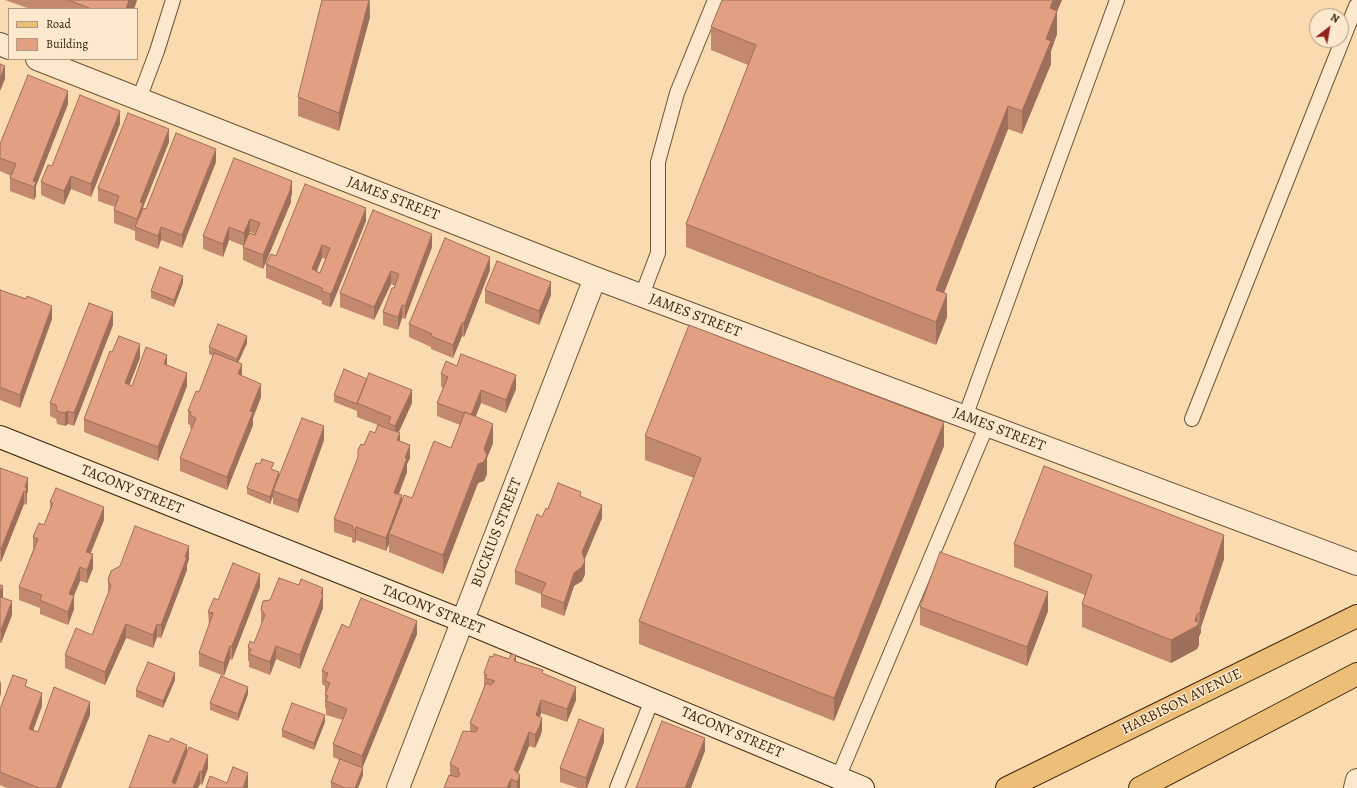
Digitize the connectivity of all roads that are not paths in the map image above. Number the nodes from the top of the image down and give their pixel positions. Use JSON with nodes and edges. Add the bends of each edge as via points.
{"nodes":[{"id":1,"x":173,"y":0,"type":"edge"},
{"id":2,"x":715,"y":0,"type":"edge"},
{"id":3,"x":1117,"y":0,"type":"edge"},
{"id":4,"x":1356,"y":6,"type":"dead end"},
{"id":5,"x":40,"y":60,"type":"edge"},
{"id":6,"x":139,"y":99,"type":"junction"},
{"id":7,"x":595,"y":278,"type":"junction"},
{"id":8,"x":642,"y":295,"type":"junction"},
{"id":9,"x":965,"y":417,"type":"junction"},
{"id":10,"x":1192,"y":419,"type":"dead end"},
{"id":11,"x":987,"y":425,"type":"junction"},
{"id":12,"x":0,"y":437,"type":"edge"},
{"id":13,"x":1357,"y":564,"type":"edge"},
{"id":14,"x":1357,"y":616,"type":"edge"},
{"id":15,"x":463,"y":621,"type":"junction"},
{"id":16,"x":1357,"y":674,"type":"edge"},
{"id":17,"x":652,"y":700,"type":"junction"},
{"id":18,"x":838,"y":778,"type":"junction"},
{"id":19,"x":1357,"y":780,"type":"edge"},
{"id":20,"x":398,"y":788,"type":"edge"},
{"id":21,"x":617,"y":788,"type":"edge"},
{"id":22,"x":863,"y":788,"type":"edge"},
{"id":23,"x":1007,"y":788,"type":"edge"},
{"id":24,"x":1140,"y":788,"type":"edge"},
{"id":25,"x":1355,"y":788,"type":"edge"}],
"edges":[{"from":1,"to":6,"type":"lane"},
{"from":2,"to":8,"type":"lane","via":[[677,94],[658,162],[658,253]]},
{"from":3,"to":9,"type":"lane"},
{"from":4,"to":10,"type":"lane"},
{"from":5,"to":6,"type":"street","name":"JAMES STREET"},
{"from":6,"to":7,"type":"street","name":"JAMES STREET"},
{"from":7,"to":8,"type":"street","name":"JAMES STREET"},
{"from":7,"to":15,"type":"street","name":"BUCKIUS STREET"},
{"from":8,"to":9,"type":"street","name":"JAMES STREET"},
{"from":9,"to":11,"type":"street","name":"JAMES STREET"},
{"from":11,"to":13,"type":"street","name":"JAMES STREET"},
{"from":11,"to":18,"type":"lane"},
{"from":12,"to":15,"type":"street","name":"TACONY STREET"},
{"from":14,"to":23,"type":"main road","name":"HARBISON AVENUE"},
{"from":15,"to":17,"type":"street","name":"TACONY STREET"},
{"from":15,"to":20,"type":"street","name":"BUCKIUS STREET"},
{"from":16,"to":24,"type":"main road"},
{"from":17,"to":18,"type":"street","name":"TACONY STREET"},
{"from":17,"to":21,"type":"lane"},
{"from":18,"to":22,"type":"street","name":"TACONY STREET"},
{"from":19,"to":25,"type":"street"}]}
